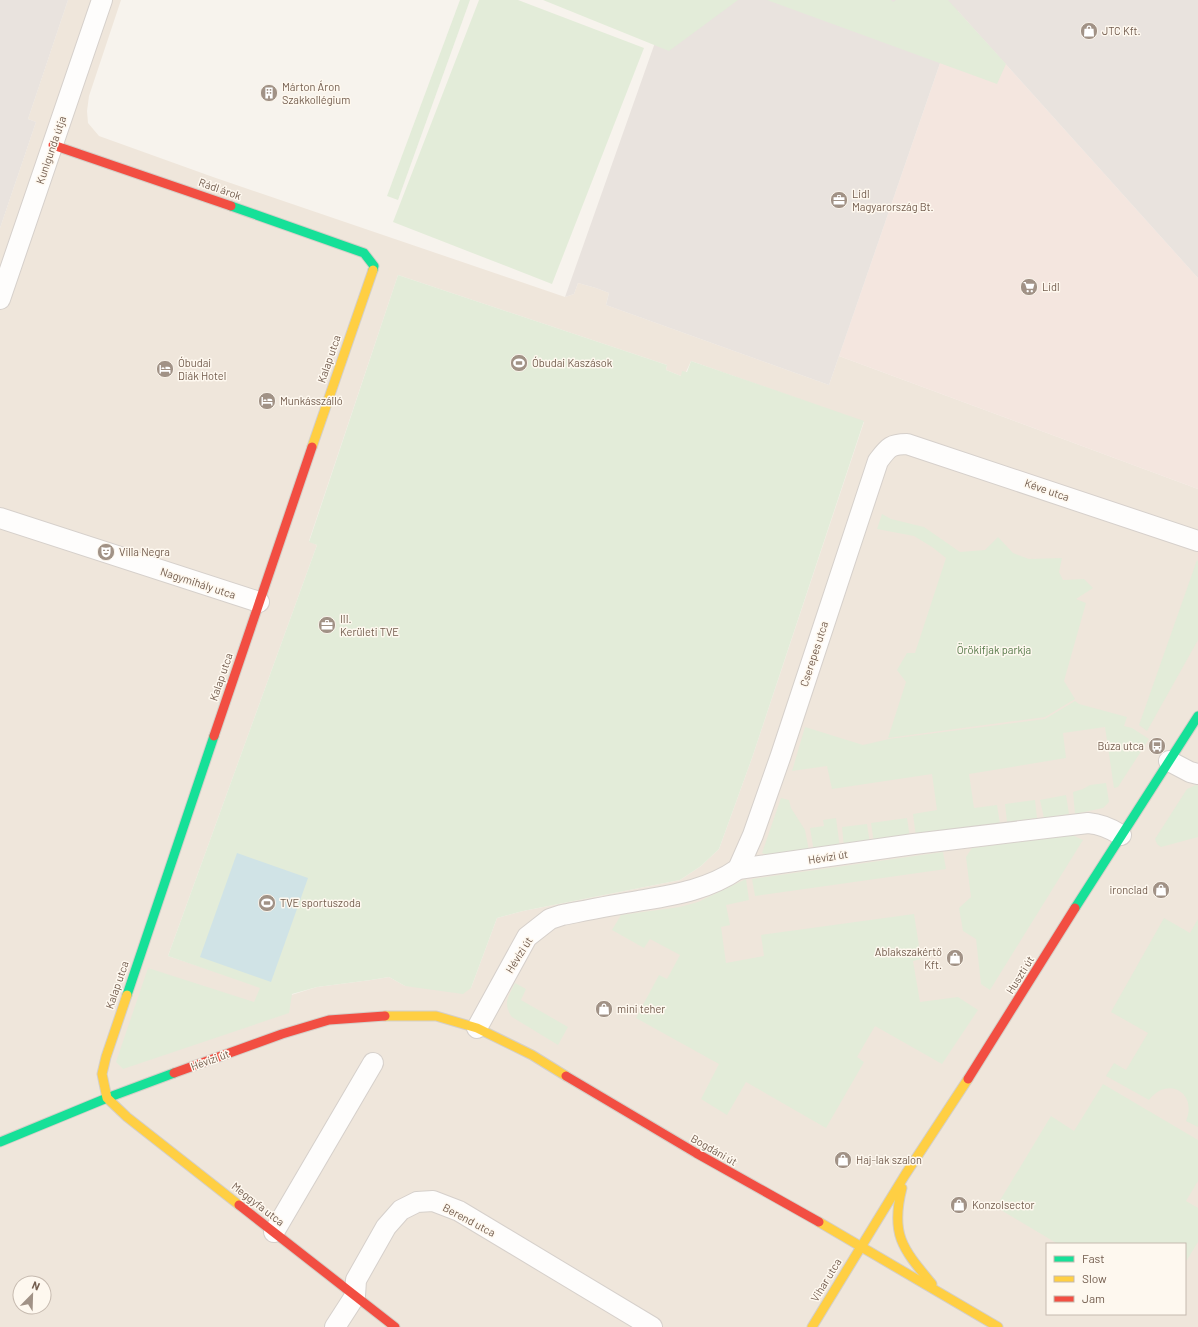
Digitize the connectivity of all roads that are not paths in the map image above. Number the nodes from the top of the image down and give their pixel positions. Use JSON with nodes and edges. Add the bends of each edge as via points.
{"nodes":[{"id":1,"x":102,"y":0,"type":"edge"},
{"id":2,"x":53,"y":145,"type":"junction"},
{"id":3,"x":374,"y":266,"type":"joint"},
{"id":4,"x":0,"y":299,"type":"edge"},
{"id":5,"x":896,"y":444,"type":"joint"},
{"id":6,"x":0,"y":518,"type":"edge"},
{"id":7,"x":1198,"y":541,"type":"edge"},
{"id":8,"x":259,"y":602,"type":"junction"},
{"id":9,"x":1198,"y":716,"type":"edge"},
{"id":10,"x":1169,"y":761,"type":"junction"},
{"id":11,"x":1198,"y":774,"type":"edge"},
{"id":12,"x":1121,"y":835,"type":"junction"},
{"id":13,"x":738,"y":869,"type":"junction"},
{"id":14,"x":477,"y":1028,"type":"junction"},
{"id":15,"x":373,"y":1063,"type":"dead end"},
{"id":16,"x":107,"y":1098,"type":"junction"},
{"id":17,"x":0,"y":1142,"type":"edge"},
{"id":18,"x":905,"y":1175,"type":"junction"},
{"id":19,"x":274,"y":1232,"type":"junction"},
{"id":20,"x":861,"y":1246,"type":"junction"},
{"id":21,"x":939,"y":1293,"type":"junction"},
{"id":22,"x":355,"y":1296,"type":"junction"},
{"id":23,"x":335,"y":1327,"type":"edge"},
{"id":24,"x":395,"y":1327,"type":"edge"},
{"id":25,"x":652,"y":1327,"type":"edge"},
{"id":26,"x":812,"y":1327,"type":"edge"},
{"id":27,"x":998,"y":1327,"type":"edge"}],
"edges":[{"from":1,"to":2,"type":"street","name":"Kunigunda útja"},
{"from":2,"to":3,"type":"street","name":"Rádl árok","via":[[350,247],[364,254]]},
{"from":2,"to":4,"type":"street","name":"Kunigunda útja"},
{"from":3,"to":8,"type":"street","name":"Kalap utca"},
{"from":5,"to":7,"type":"street","name":"Kéve utca","via":[[912,445]]},
{"from":5,"to":13,"type":"street","name":"Cserepes utca","via":[[888,448],[878,462],[781,755],[753,835]]},
{"from":6,"to":8,"type":"street","name":"Nagymihály utca"},
{"from":8,"to":16,"type":"street","name":"Kalap utca","via":[[106,1057],[102,1074]]},
{"from":9,"to":10,"type":"street","name":"Huszti út"},
{"from":10,"to":11,"type":"street"},
{"from":10,"to":12,"type":"street","name":"Huszti út"},
{"from":12,"to":13,"type":"street","name":"Hévízi út","via":[[1110,828],[1088,823]]},
{"from":12,"to":18,"type":"street","name":"Huszti út","via":[[1006,1020]]},
{"from":13,"to":14,"type":"street","name":"Hévízi út","via":[[721,880],[684,894],[550,919],[527,937]]},
{"from":14,"to":16,"type":"street","name":"Hévízi út","via":[[436,1016],[396,1015],[329,1020],[282,1034]]},
{"from":14,"to":20,"type":"street","name":"Bogdáni út","via":[[532,1056]]},
{"from":15,"to":19,"type":"street"},
{"from":16,"to":17,"type":"street","name":"Hévízi út"},
{"from":16,"to":19,"type":"street","name":"Meggyfa utca","via":[[127,1117]]},
{"from":18,"to":20,"type":"street","name":"Huszti út"},
{"from":18,"to":21,"type":"street","name":"Bogdáni út","via":[[897,1213],[898,1234]]},
{"from":19,"to":22,"type":"street","name":"Meggyfa utca"},
{"from":20,"to":21,"type":"street","name":"Bogdáni út"},
{"from":20,"to":26,"type":"street","name":"Vihar utca"},
{"from":21,"to":27,"type":"street","name":"Bogdáni út"},
{"from":22,"to":23,"type":"street","name":"Berend utca"},
{"from":22,"to":24,"type":"street","name":"Meggyfa utca"},
{"from":22,"to":25,"type":"street","name":"Berend utca","via":[[356,1280],[386,1227],[401,1210],[417,1202],[434,1201],[459,1211]]}]}
